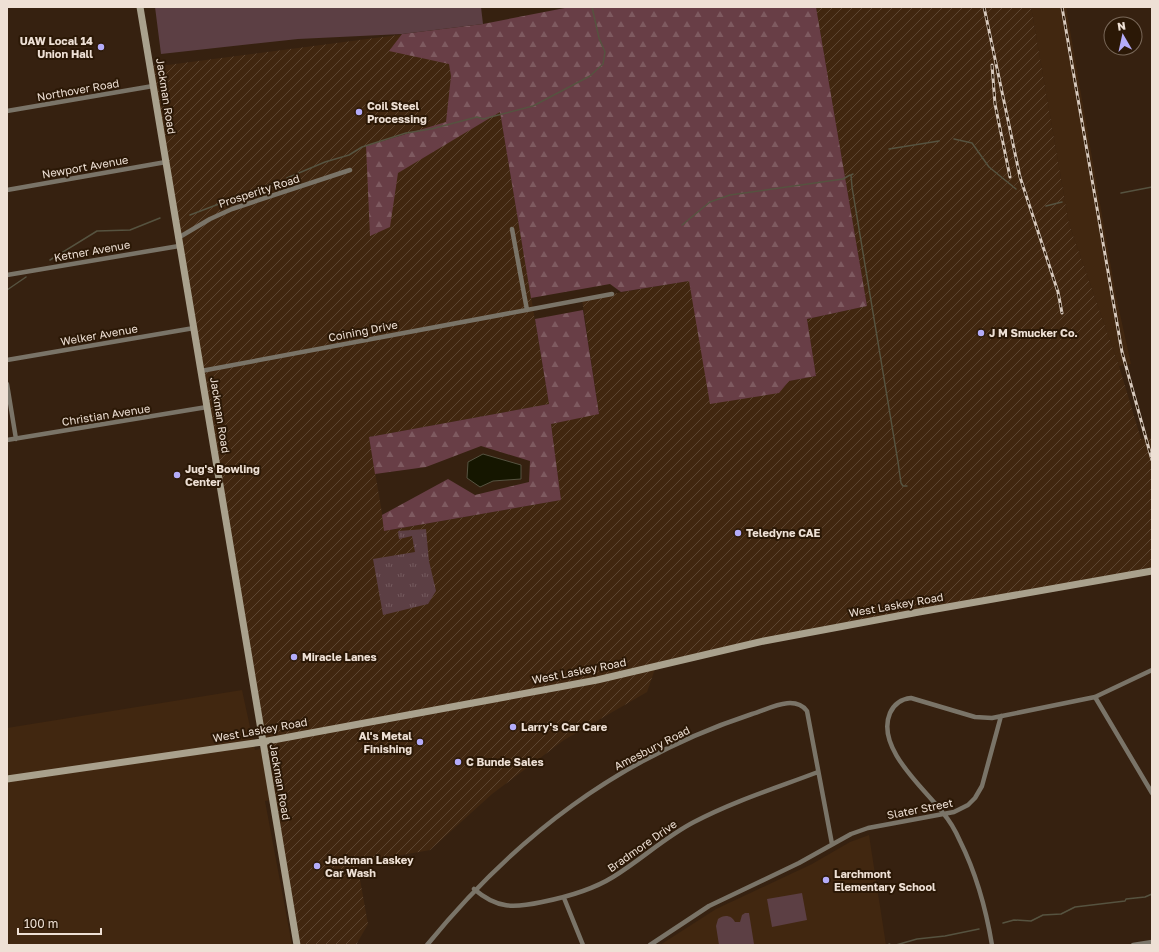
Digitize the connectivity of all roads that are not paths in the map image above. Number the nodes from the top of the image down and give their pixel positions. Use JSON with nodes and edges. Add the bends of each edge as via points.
{"nodes":[{"id":1,"x":140,"y":7,"type":"edge"},
{"id":2,"x":153,"y":86,"type":"junction"},
{"id":3,"x":7,"y":111,"type":"edge"},
{"id":4,"x":166,"y":162,"type":"junction"},
{"id":5,"x":350,"y":170,"type":"dead end"},
{"id":6,"x":7,"y":190,"type":"edge"},
{"id":7,"x":512,"y":229,"type":"dead end"},
{"id":8,"x":179,"y":242,"type":"junction"},
{"id":9,"x":7,"y":276,"type":"edge"},
{"id":10,"x":612,"y":294,"type":"dead end"},
{"id":11,"x":527,"y":310,"type":"junction"},
{"id":12,"x":194,"y":328,"type":"junction"},
{"id":13,"x":7,"y":360,"type":"edge"},
{"id":14,"x":201,"y":371,"type":"junction"},
{"id":15,"x":7,"y":384,"type":"edge"},
{"id":16,"x":207,"y":407,"type":"junction"},
{"id":17,"x":16,"y":438,"type":"junction"},
{"id":18,"x":7,"y":440,"type":"edge"},
{"id":19,"x":1152,"y":571,"type":"edge"},
{"id":20,"x":1152,"y":670,"type":"edge"},
{"id":21,"x":1095,"y":697,"type":"junction"},
{"id":22,"x":1001,"y":716,"type":"junction"},
{"id":23,"x":262,"y":742,"type":"junction"},
{"id":24,"x":818,"y":772,"type":"junction"},
{"id":25,"x":7,"y":779,"type":"edge"},
{"id":26,"x":1146,"y":783,"type":"junction"},
{"id":27,"x":1152,"y":783,"type":"edge"},
{"id":28,"x":1152,"y":793,"type":"edge"},
{"id":29,"x":944,"y":814,"type":"junction"},
{"id":30,"x":832,"y":844,"type":"junction"},
{"id":31,"x":474,"y":889,"type":"junction"},
{"id":32,"x":564,"y":898,"type":"junction"},
{"id":33,"x":1152,"y":942,"type":"edge"},
{"id":34,"x":297,"y":945,"type":"edge"},
{"id":35,"x":427,"y":945,"type":"edge"},
{"id":36,"x":583,"y":945,"type":"edge"},
{"id":37,"x":650,"y":945,"type":"edge"},
{"id":38,"x":992,"y":945,"type":"edge"},
{"id":39,"x":1134,"y":945,"type":"edge"}],
"edges":[{"from":1,"to":2,"type":"main road","name":"Jackman Road"},
{"from":2,"to":3,"type":"street","name":"Northover Road"},
{"from":2,"to":4,"type":"main road","name":"Jackman Road"},
{"from":4,"to":6,"type":"street","name":"Newport Avenue"},
{"from":4,"to":8,"type":"main road","name":"Jackman Road"},
{"from":5,"to":8,"type":"street","name":"Prosperity Road","via":[[232,209],[210,219]]},
{"from":7,"to":11,"type":"street"},
{"from":8,"to":9,"type":"street","name":"Ketner Avenue"},
{"from":8,"to":12,"type":"main road","name":"Jackman Road"},
{"from":10,"to":11,"type":"street","name":"Coining Drive"},
{"from":11,"to":14,"type":"street","name":"Coining Drive"},
{"from":12,"to":13,"type":"street","name":"Welker Avenue"},
{"from":12,"to":14,"type":"main road","name":"Jackman Road"},
{"from":14,"to":16,"type":"main road","name":"Jackman Road"},
{"from":15,"to":17,"type":"street"},
{"from":16,"to":17,"type":"street","name":"Christian Avenue"},
{"from":16,"to":23,"type":"main road","name":"Jackman Road"},
{"from":17,"to":18,"type":"street","name":"Christian Avenue"},
{"from":19,"to":23,"type":"main road","name":"West Laskey Road","via":[[780,638],[601,679]]},
{"from":20,"to":21,"type":"street"},
{"from":21,"to":22,"type":"street"},
{"from":21,"to":26,"type":"street"},
{"from":22,"to":29,"type":"street","name":"Slater Street","via":[[978,794],[968,805]]},
{"from":22,"to":29,"type":"street","via":[[975,717],[911,698],[902,700],[892,709],[888,728],[892,748],[898,759]]},
{"from":23,"to":25,"type":"main road","name":"West Laskey Road"},
{"from":23,"to":34,"type":"main road","name":"Jackman Road"},
{"from":24,"to":30,"type":"street","name":"Amesbury Road"},
{"from":24,"to":31,"type":"street","name":"Amesbury Road","via":[[807,712],[803,706],[792,702],[732,721],[669,747],[602,784],[537,831]]},
{"from":24,"to":32,"type":"street","name":"Bradmore Drive","via":[[728,805],[666,839],[613,877]]},
{"from":26,"to":27,"type":"street"},
{"from":26,"to":28,"type":"street"},
{"from":29,"to":30,"type":"street","name":"Slater Street","via":[[868,828]]},
{"from":29,"to":38,"type":"street","via":[[960,840],[978,880]]},
{"from":30,"to":37,"type":"street","name":"Slater Street","via":[[799,863],[709,906]]},
{"from":31,"to":32,"type":"street","name":"Bradmore Drive","via":[[486,899],[512,907]]},
{"from":31,"to":35,"type":"street","name":"Amesbury Road"},
{"from":32,"to":36,"type":"street"},
{"from":33,"to":39,"type":"street"}]}
